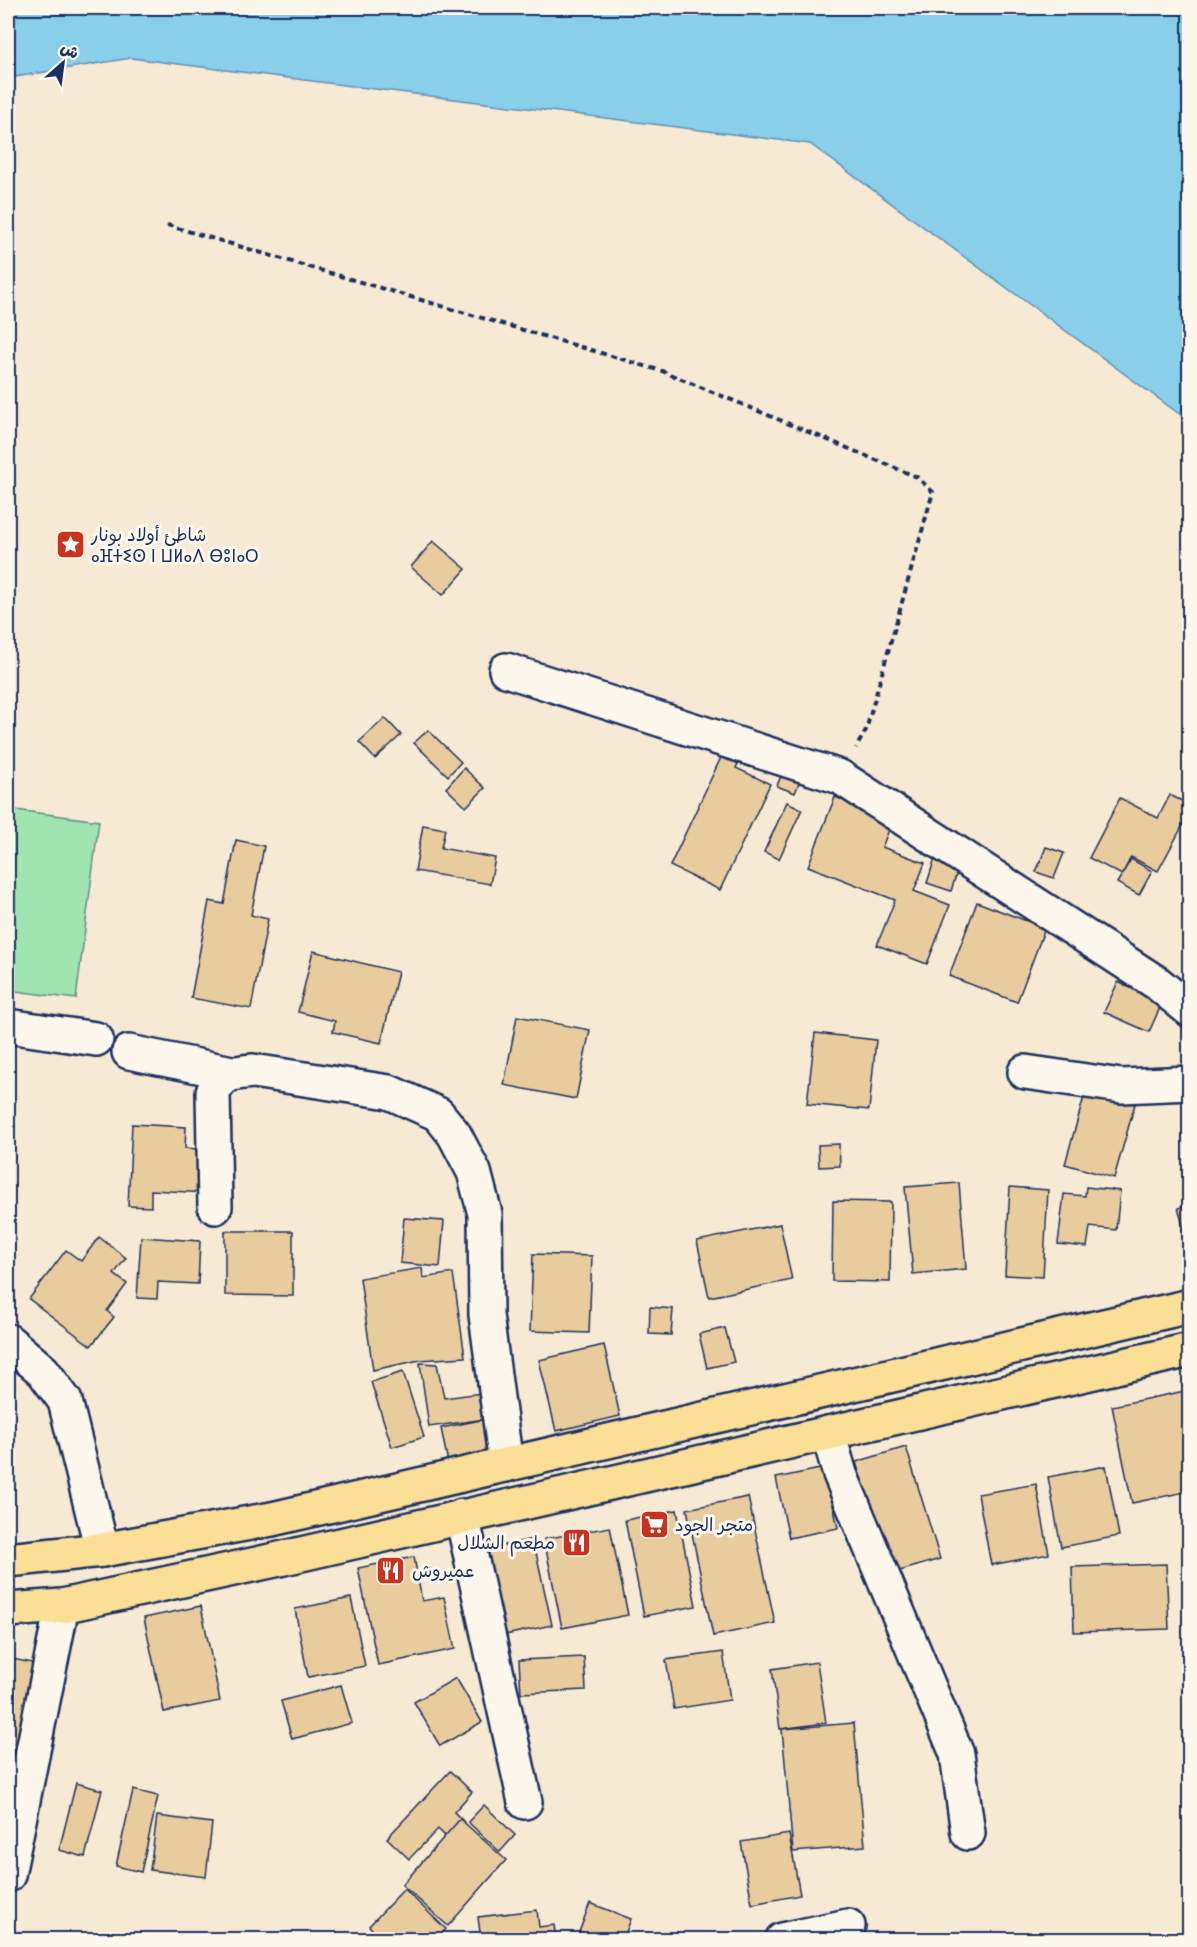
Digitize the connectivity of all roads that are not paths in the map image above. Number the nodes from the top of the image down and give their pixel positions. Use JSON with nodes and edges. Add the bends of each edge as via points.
{"nodes":[{"id":1,"x":506,"y":670,"type":"dead end"},
{"id":2,"x":1190,"y":1010,"type":"edge"},
{"id":3,"x":8,"y":1026,"type":"edge"},
{"id":4,"x":96,"y":1039,"type":"dead end"},
{"id":5,"x":129,"y":1052,"type":"dead end"},
{"id":6,"x":1025,"y":1072,"type":"dead end"},
{"id":7,"x":232,"y":1073,"type":"junction"},
{"id":8,"x":1190,"y":1083,"type":"edge"},
{"id":9,"x":215,"y":1207,"type":"dead end"},
{"id":10,"x":1190,"y":1306,"type":"edge"},
{"id":11,"x":8,"y":1341,"type":"edge"},
{"id":12,"x":1190,"y":1350,"type":"edge"},
{"id":13,"x":828,"y":1433,"type":"junction"},
{"id":14,"x":506,"y":1465,"type":"junction"},
{"id":15,"x":462,"y":1516,"type":"junction"},
{"id":16,"x":102,"y":1550,"type":"junction"},
{"id":17,"x":8,"y":1560,"type":"edge"},
{"id":18,"x":62,"y":1606,"type":"junction"},
{"id":19,"x":8,"y":1610,"type":"edge"},
{"id":20,"x":525,"y":1802,"type":"dead end"},
{"id":21,"x":968,"y":1833,"type":"dead end"},
{"id":22,"x":8,"y":1875,"type":"edge"},
{"id":23,"x":848,"y":1926,"type":"dead end"},
{"id":24,"x":782,"y":1940,"type":"edge"}],
"edges":[{"from":1,"to":2,"type":"street","via":[[840,777],[1157,982]]},
{"from":3,"to":4,"type":"street"},
{"from":5,"to":7,"type":"street"},
{"from":6,"to":8,"type":"street","via":[[1121,1086]]},
{"from":7,"to":9,"type":"street","via":[[220,1079],[213,1092]]},
{"from":7,"to":14,"type":"street","via":[[253,1071],[389,1092],[438,1114],[454,1134],[474,1172],[485,1214],[486,1315]]},
{"from":10,"to":14,"type":"main road"},
{"from":11,"to":16,"type":"street","via":[[43,1371],[65,1401]]},
{"from":12,"to":13,"type":"main road"},
{"from":13,"to":15,"type":"main road"},
{"from":13,"to":21,"type":"street","via":[[844,1485],[957,1754]]},
{"from":14,"to":16,"type":"main road","via":[[272,1519]]},
{"from":15,"to":18,"type":"main road"},
{"from":15,"to":20,"type":"street"},
{"from":16,"to":17,"type":"main road"},
{"from":18,"to":19,"type":"main road"},
{"from":18,"to":22,"type":"street"},
{"from":23,"to":24,"type":"street"}]}
